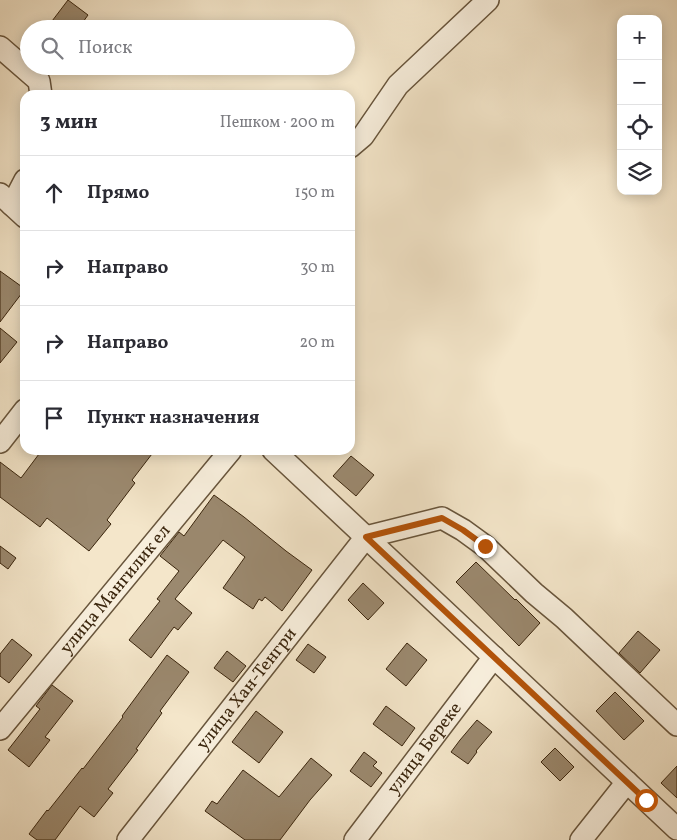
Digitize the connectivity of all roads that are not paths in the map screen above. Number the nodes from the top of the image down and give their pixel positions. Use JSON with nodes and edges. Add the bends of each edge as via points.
{"nodes":[{"id":1,"x":488,"y":0,"type":"edge"},
{"id":2,"x":0,"y":47,"type":"edge"},
{"id":3,"x":20,"y":64,"type":"edge"},
{"id":4,"x":32,"y":75,"type":"edge"},
{"id":5,"x":40,"y":90,"type":"edge"},
{"id":6,"x":355,"y":142,"type":"edge"},
{"id":7,"x":20,"y":190,"type":"edge"},
{"id":8,"x":12,"y":205,"type":"edge"},
{"id":9,"x":20,"y":416,"type":"edge"},
{"id":10,"x":0,"y":442,"type":"edge"},
{"id":11,"x":227,"y":455,"type":"edge"},
{"id":12,"x":278,"y":455,"type":"edge"},
{"id":13,"x":366,"y":537,"type":"junction"},
{"id":14,"x":494,"y":657,"type":"junction"},
{"id":15,"x":677,"y":725,"type":"edge"},
{"id":16,"x":0,"y":729,"type":"edge"},
{"id":17,"x":627,"y":782,"type":"junction"},
{"id":18,"x":677,"y":829,"type":"edge"},
{"id":19,"x":128,"y":840,"type":"edge"},
{"id":20,"x":355,"y":840,"type":"edge"},
{"id":21,"x":581,"y":840,"type":"edge"}],
"edges":[{"from":1,"to":6,"type":"street","via":[[398,85]]},
{"from":2,"to":3,"type":"street"},
{"from":4,"to":5,"type":"street","via":[[39,81]]},
{"from":7,"to":8,"type":"street"},
{"from":9,"to":10,"type":"street"},
{"from":11,"to":16,"type":"street","name":"улица Мангилик ел"},
{"from":12,"to":13,"type":"street"},
{"from":13,"to":14,"type":"street"},
{"from":13,"to":15,"type":"street","via":[[442,518],[463,530],[485,546]]},
{"from":13,"to":19,"type":"street","name":"улица Хан-Тенгри"},
{"from":14,"to":17,"type":"street"},
{"from":14,"to":20,"type":"street","name":"улица Береке"},
{"from":17,"to":18,"type":"street"},
{"from":17,"to":21,"type":"street"}]}
